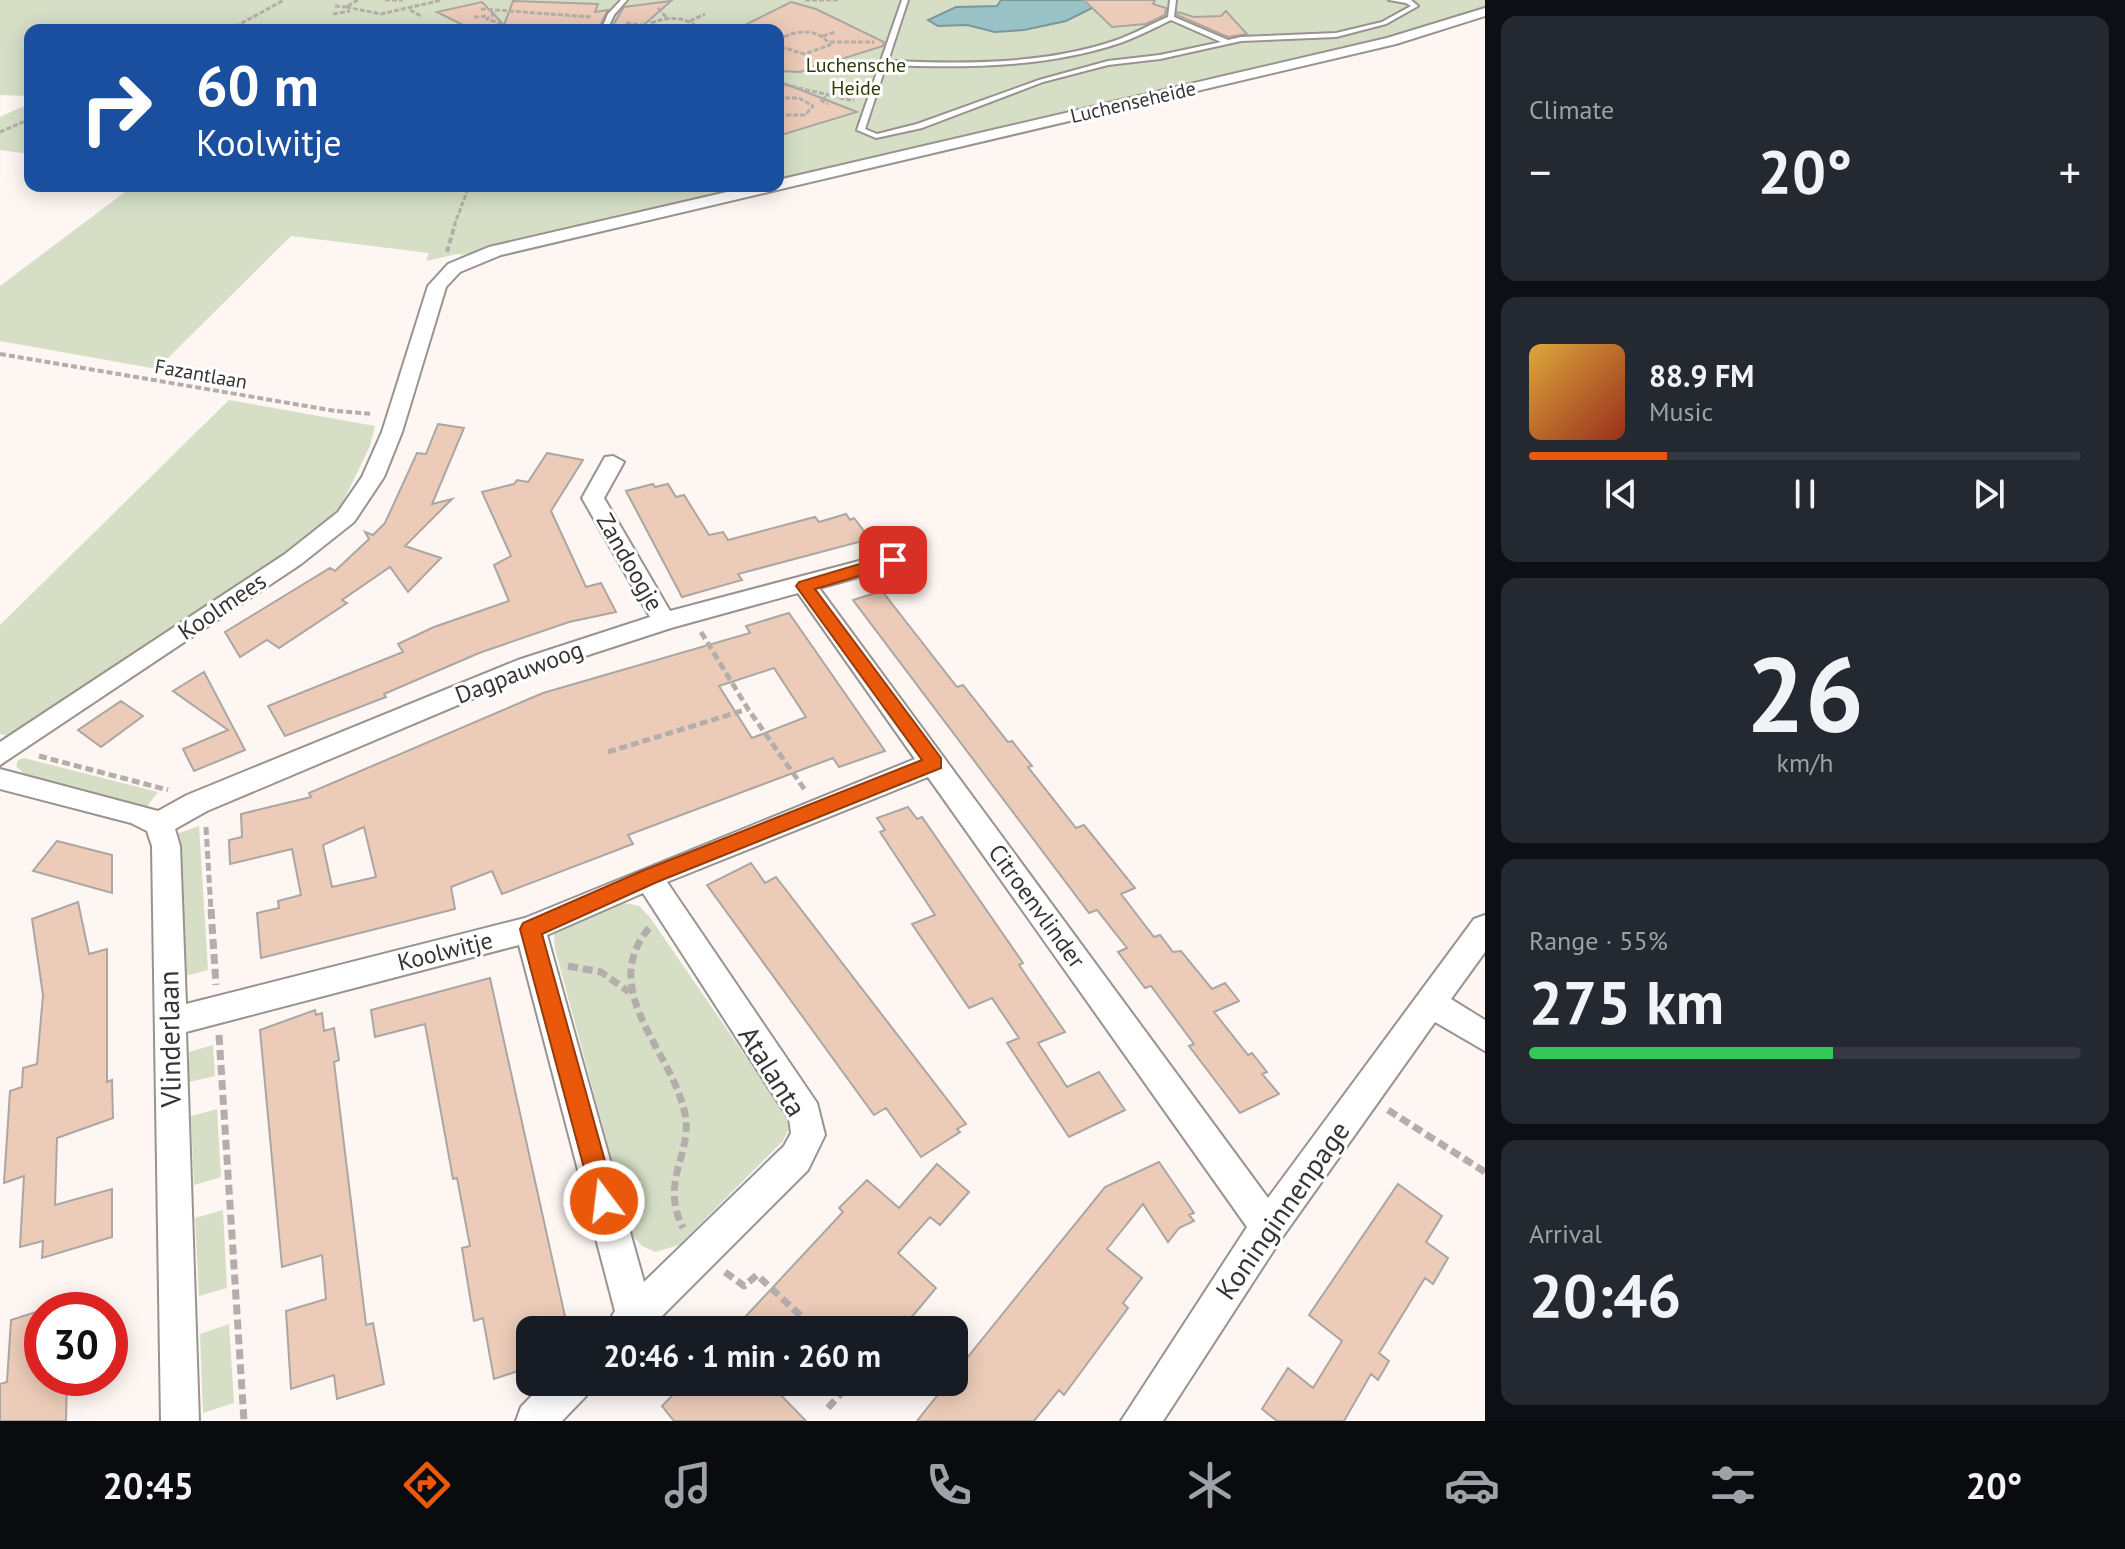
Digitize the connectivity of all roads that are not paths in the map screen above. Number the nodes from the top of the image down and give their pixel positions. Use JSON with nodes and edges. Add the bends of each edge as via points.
{"nodes":[{"id":1,"x":624,"y":0,"type":"edge"},
{"id":2,"x":905,"y":0,"type":"edge"},
{"id":3,"x":1173,"y":0,"type":"edge"},
{"id":4,"x":1392,"y":0,"type":"edge"},
{"id":5,"x":1485,"y":12,"type":"edge"},
{"id":6,"x":1171,"y":18,"type":"junction"},
{"id":7,"x":607,"y":24,"type":"edge"},
{"id":8,"x":1225,"y":41,"type":"junction"},
{"id":9,"x":884,"y":63,"type":"junction"},
{"id":10,"x":784,"y":184,"type":"edge"},
{"id":11,"x":750,"y":192,"type":"edge"},
{"id":12,"x":398,"y":416,"type":"joint"},
{"id":13,"x":613,"y":462,"type":"dead end"},
{"id":14,"x":893,"y":560,"type":"dead end"},
{"id":15,"x":805,"y":586,"type":"junction"},
{"id":16,"x":664,"y":621,"type":"junction"},
{"id":17,"x":0,"y":755,"type":"edge"},
{"id":18,"x":934,"y":763,"type":"junction"},
{"id":19,"x":0,"y":779,"type":"edge"},
{"id":20,"x":159,"y":824,"type":"junction"},
{"id":21,"x":649,"y":877,"type":"junction"},
{"id":22,"x":1485,"y":928,"type":"edge"},
{"id":23,"x":530,"y":929,"type":"junction"},
{"id":24,"x":1431,"y":1003,"type":"junction"},
{"id":25,"x":168,"y":1023,"type":"junction"},
{"id":26,"x":1485,"y":1037,"type":"edge"},
{"id":27,"x":1268,"y":1227,"type":"junction"},
{"id":28,"x":626,"y":1316,"type":"edge"},
{"id":29,"x":635,"y":1316,"type":"edge"},
{"id":30,"x":559,"y":1396,"type":"edge"},
{"id":31,"x":180,"y":1421,"type":"edge"},
{"id":32,"x":535,"y":1421,"type":"edge"},
{"id":33,"x":1140,"y":1421,"type":"edge"}],
"edges":[{"from":1,"to":7,"type":"lane"},
{"from":2,"to":9,"type":"lane"},
{"from":3,"to":6,"type":"lane"},
{"from":4,"to":8,"type":"lane","via":[[1415,6],[1384,23],[1336,35]]},
{"from":5,"to":10,"type":"street","name":"Luchenseheide","via":[[1391,41]]},
{"from":6,"to":8,"type":"lane"},
{"from":6,"to":9,"type":"lane","via":[[1118,41],[1047,58]]},
{"from":8,"to":9,"type":"lane","via":[[1041,81],[919,126],[876,136],[861,130]]},
{"from":11,"to":12,"type":"street","name":"Luchenseheide","via":[[495,251],[454,268],[437,286]]},
{"from":12,"to":17,"type":"street","name":"Koolmees","via":[[373,477],[326,536]]},
{"from":13,"to":16,"type":"street","name":"Zandoogje","via":[[593,498]]},
{"from":14,"to":15,"type":"street","name":"Dagpauwoog"},
{"from":15,"to":16,"type":"street","name":"Dagpauwoog"},
{"from":15,"to":18,"type":"street","name":"Citroenvlinder"},
{"from":16,"to":20,"type":"street","name":"Dagpauwoog","via":[[527,666],[197,803]]},
{"from":18,"to":21,"type":"street","name":"Koolwitje"},
{"from":18,"to":27,"type":"street","name":"Citroenvlinder"},
{"from":19,"to":20,"type":"street"},
{"from":20,"to":25,"type":"street","name":"Vlinderlaan","via":[[166,846]]},
{"from":21,"to":23,"type":"street","name":"Koolwitje"},
{"from":21,"to":29,"type":"street","name":"Atalanta","via":[[805,1114],[808,1135],[796,1158]]},
{"from":22,"to":24,"type":"street","name":"Koninginnenpage"},
{"from":23,"to":25,"type":"street","name":"Koolwitje"},
{"from":23,"to":28,"type":"street","name":"Atalanta"},
{"from":24,"to":26,"type":"street"},
{"from":24,"to":27,"type":"street","name":"Koninginnenpage"},
{"from":25,"to":31,"type":"street","name":"Vlinderlaan"},
{"from":27,"to":33,"type":"street","name":"Koninginnenpage"},
{"from":30,"to":32,"type":"street"}]}
